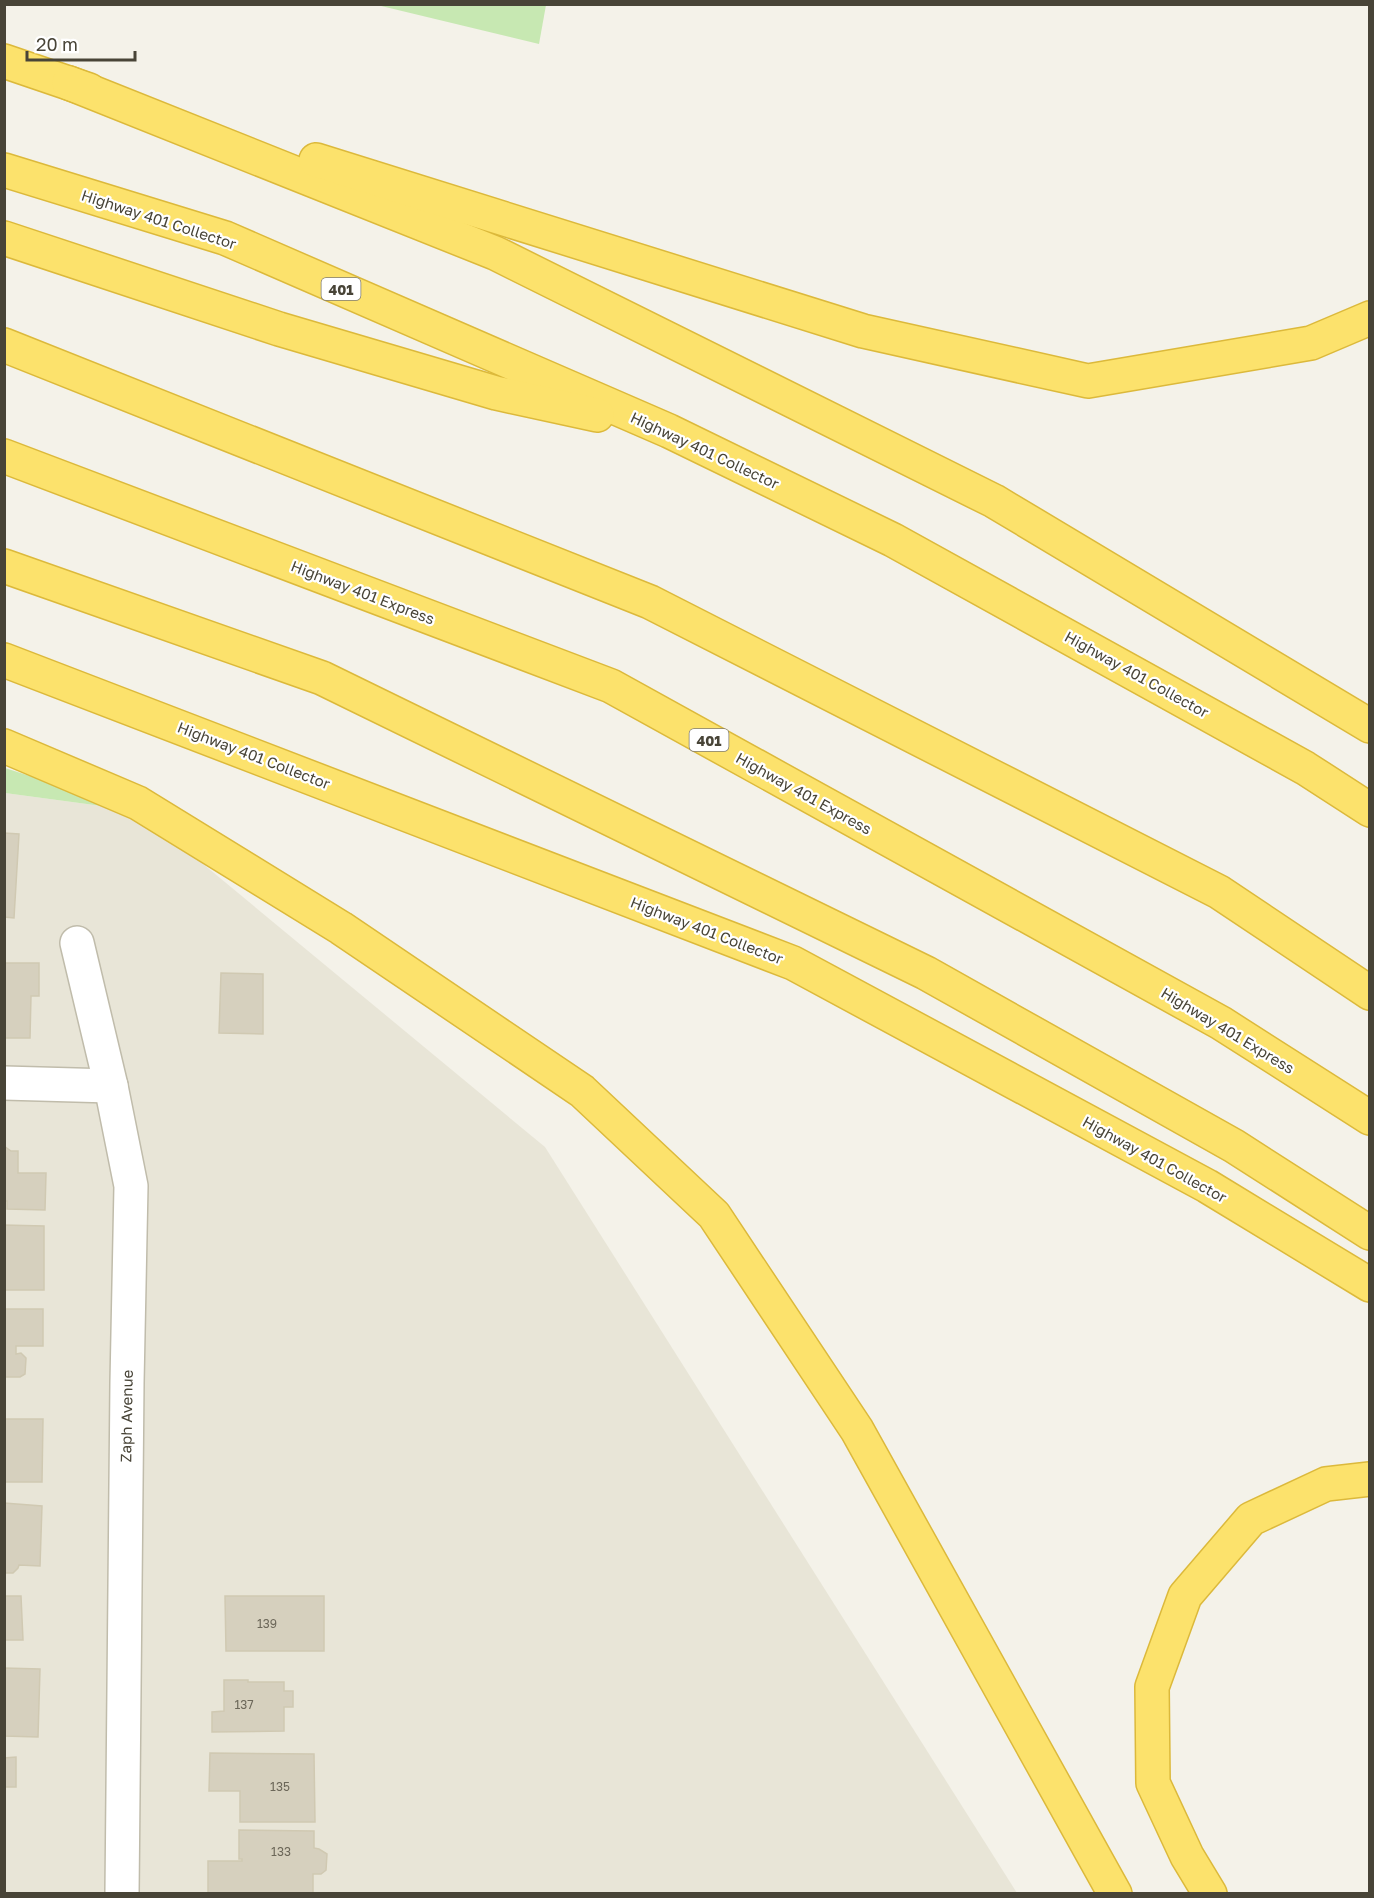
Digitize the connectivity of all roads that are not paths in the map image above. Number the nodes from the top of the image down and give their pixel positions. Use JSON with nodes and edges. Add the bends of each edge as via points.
{"nodes":[{"id":1,"x":4,"y":61,"type":"edge"},
{"id":2,"x":69,"y":83,"type":"junction"},
{"id":3,"x":4,"y":171,"type":"edge"},
{"id":4,"x":4,"y":238,"type":"edge"},
{"id":5,"x":1370,"y":318,"type":"edge"},
{"id":6,"x":4,"y":345,"type":"edge"},
{"id":7,"x":669,"y":431,"type":"junction"},
{"id":8,"x":4,"y":456,"type":"edge"},
{"id":9,"x":4,"y":566,"type":"edge"},
{"id":10,"x":4,"y":660,"type":"edge"},
{"id":11,"x":1370,"y":726,"type":"edge"},
{"id":12,"x":4,"y":746,"type":"edge"},
{"id":13,"x":1370,"y":810,"type":"edge"},
{"id":14,"x":77,"y":944,"type":"dead end"},
{"id":15,"x":1370,"y":993,"type":"edge"},
{"id":16,"x":4,"y":1083,"type":"edge"},
{"id":17,"x":111,"y":1086,"type":"junction"},
{"id":18,"x":1370,"y":1118,"type":"edge"},
{"id":19,"x":1370,"y":1233,"type":"edge"},
{"id":20,"x":1370,"y":1285,"type":"edge"},
{"id":21,"x":1370,"y":1479,"type":"edge"},
{"id":22,"x":122,"y":1893,"type":"edge"},
{"id":23,"x":1114,"y":1893,"type":"edge"},
{"id":24,"x":1210,"y":1893,"type":"edge"}],
"edges":[{"from":1,"to":2,"type":"highway"},
{"from":2,"to":5,"type":"highway","via":[[863,331],[1088,381],[1311,343]]},
{"from":2,"to":11,"type":"highway","via":[[516,263],[994,501]]},
{"from":3,"to":7,"type":"highway","name":"Highway 401 Collector","number":"401","via":[[225,238]]},
{"from":4,"to":7,"type":"highway","via":[[279,329],[496,393]]},
{"from":6,"to":15,"type":"highway","via":[[650,602],[1219,892]]},
{"from":7,"to":13,"type":"highway","name":"Highway 401 Collector","number":"401","via":[[893,540],[1274,751]]},
{"from":8,"to":18,"type":"highway","name":"Highway 401 Express","number":"401","via":[[611,686],[1221,1023]]},
{"from":9,"to":19,"type":"highway","via":[[322,678],[926,973],[1234,1146]]},
{"from":10,"to":20,"type":"highway","name":"Highway 401 Collector","via":[[793,963],[1207,1186]]},
{"from":12,"to":23,"type":"highway","via":[[138,803],[341,928],[582,1090],[714,1215],[857,1430]]},
{"from":14,"to":17,"type":"street","name":"Zaph Avenue"},
{"from":16,"to":17,"type":"street"},
{"from":17,"to":22,"type":"street","name":"Zaph Avenue","via":[[131,1186]]},
{"from":21,"to":24,"type":"highway","via":[[1326,1484],[1251,1520],[1185,1596],[1152,1688],[1153,1783],[1187,1856]]}]}
